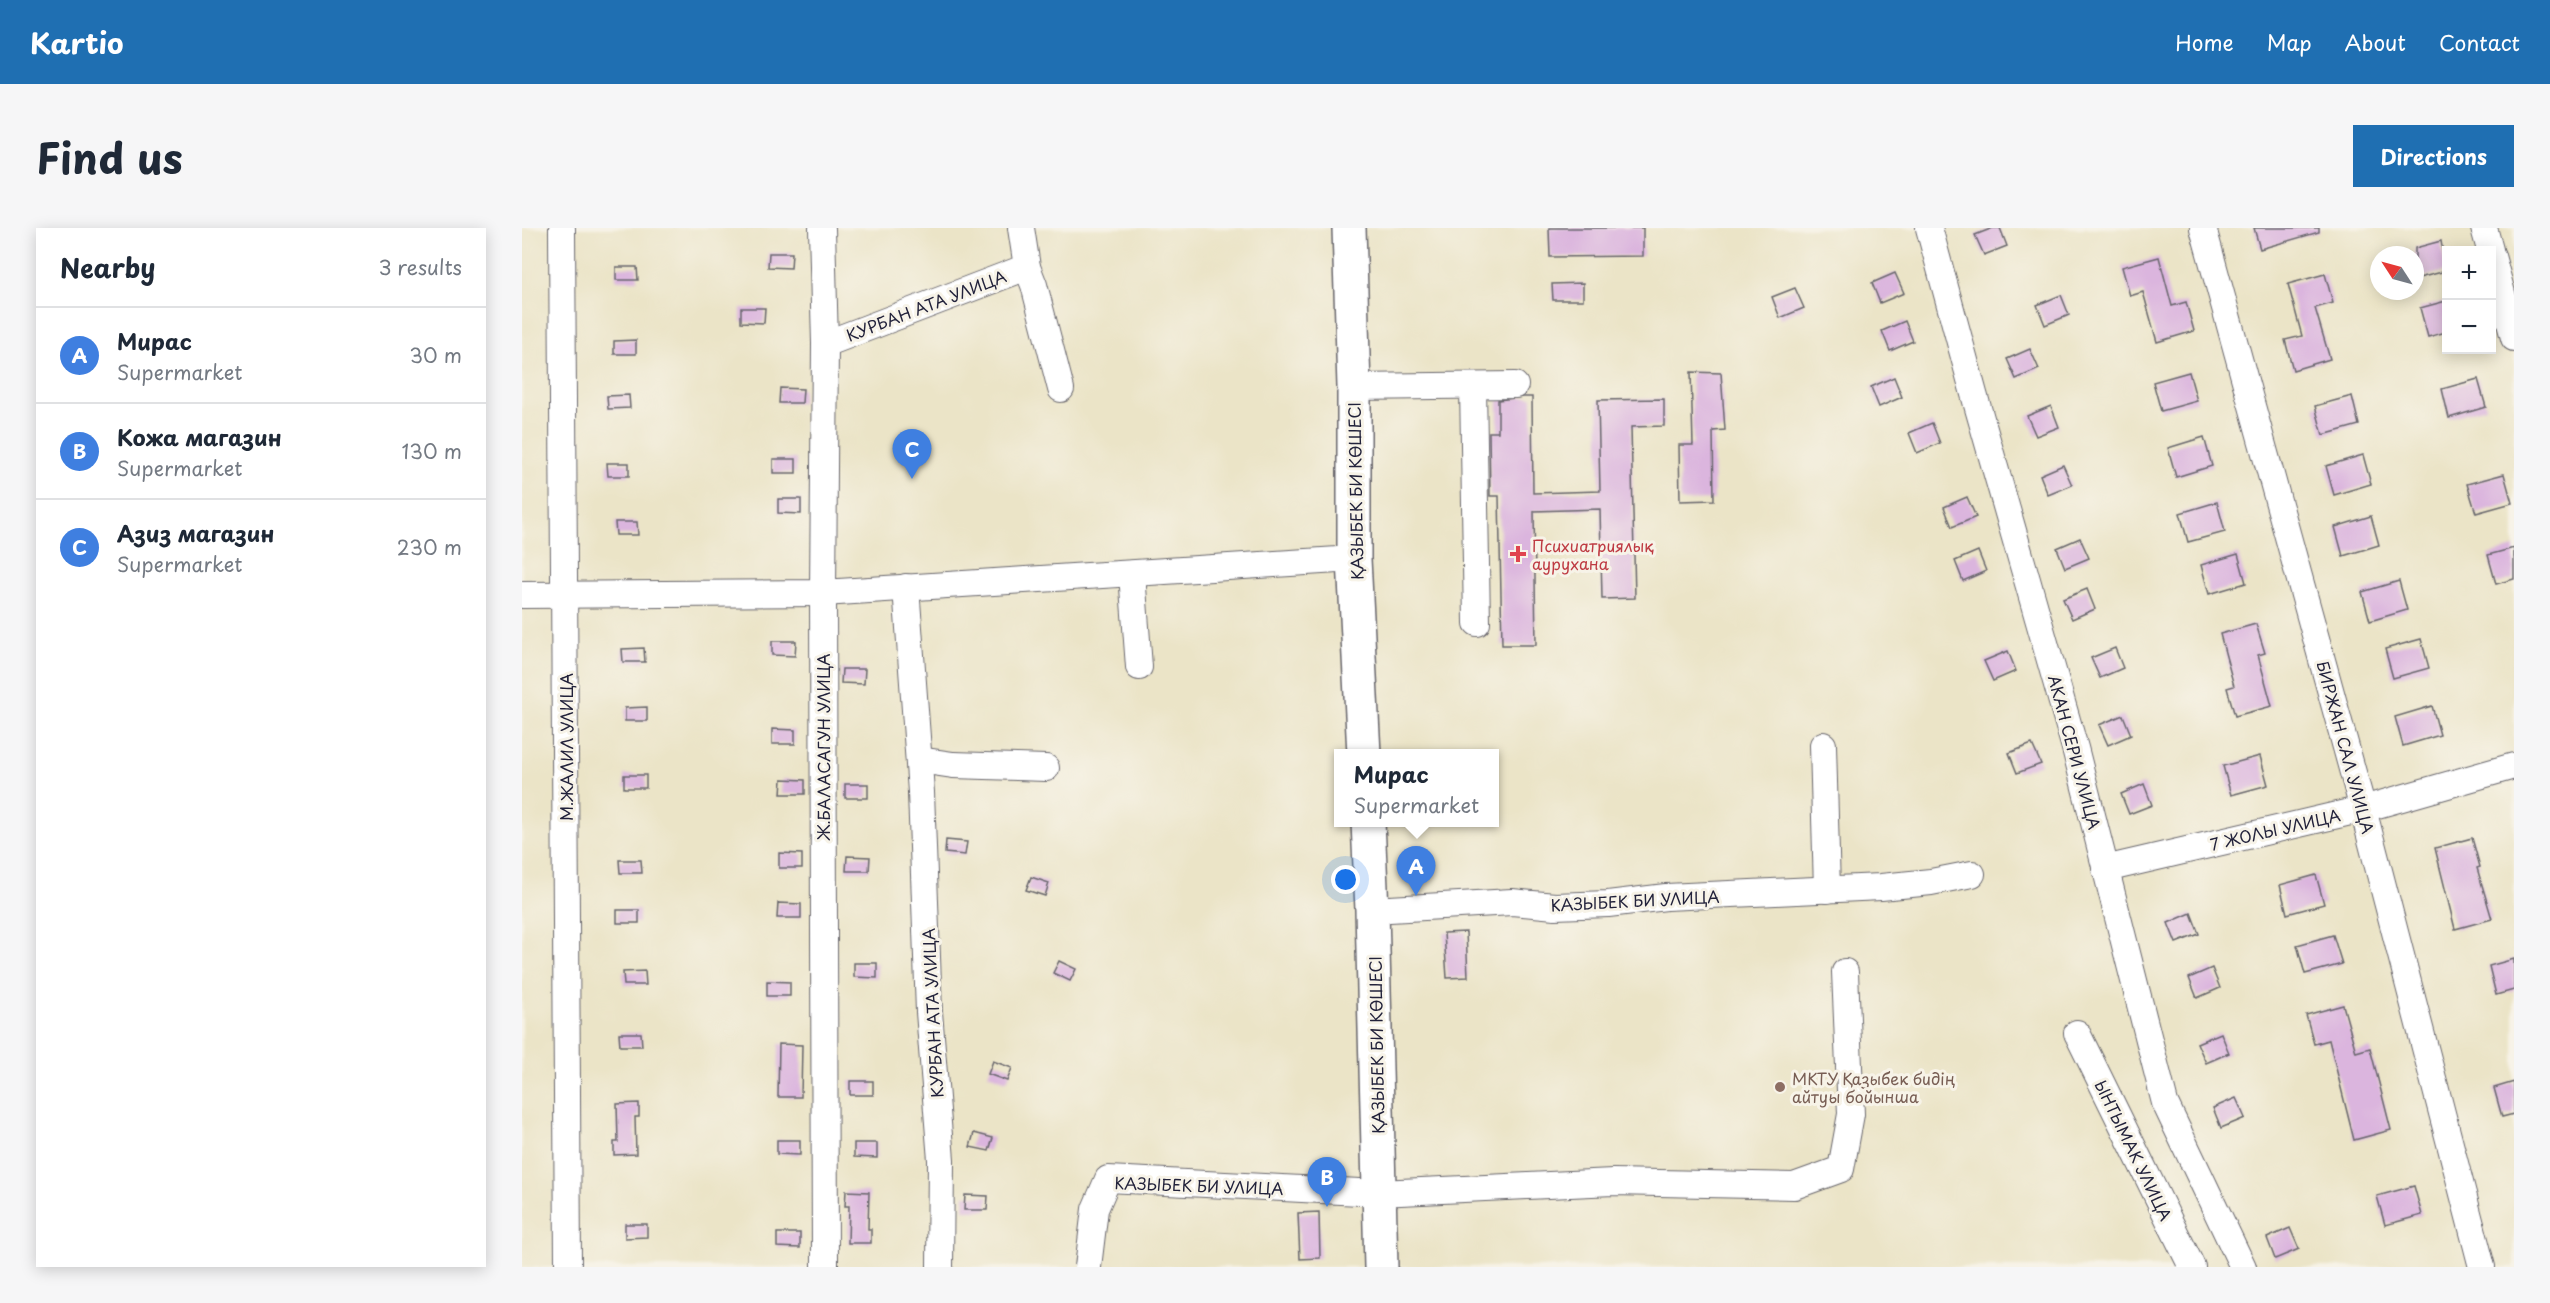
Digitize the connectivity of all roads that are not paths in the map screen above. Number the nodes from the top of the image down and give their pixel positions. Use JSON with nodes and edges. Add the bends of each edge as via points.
{"nodes":[{"id":1,"x":562,"y":228,"type":"edge"},
{"id":2,"x":822,"y":228,"type":"edge"},
{"id":3,"x":1021,"y":228,"type":"edge"},
{"id":4,"x":1350,"y":228,"type":"edge"},
{"id":5,"x":1929,"y":228,"type":"edge"},
{"id":6,"x":2203,"y":228,"type":"edge"},
{"id":7,"x":2484,"y":228,"type":"edge"},
{"id":8,"x":2489,"y":246,"type":"edge"},
{"id":9,"x":1027,"y":267,"type":"junction"},
{"id":10,"x":2496,"y":271,"type":"edge"},
{"id":11,"x":2514,"y":338,"type":"edge"},
{"id":12,"x":825,"y":344,"type":"junction"},
{"id":13,"x":1515,"y":385,"type":"dead end"},
{"id":14,"x":1473,"y":386,"type":"junction"},
{"id":15,"x":1354,"y":387,"type":"junction"},
{"id":16,"x":1061,"y":389,"type":"dead end"},
{"id":17,"x":1354,"y":559,"type":"junction"},
{"id":18,"x":1132,"y":573,"type":"junction"},
{"id":19,"x":906,"y":587,"type":"junction"},
{"id":20,"x":823,"y":593,"type":"junction"},
{"id":21,"x":522,"y":595,"type":"edge"},
{"id":22,"x":565,"y":595,"type":"junction"},
{"id":23,"x":1477,"y":623,"type":"dead end"},
{"id":24,"x":1139,"y":667,"type":"dead end"},
{"id":25,"x":1823,"y":745,"type":"dead end"},
{"id":26,"x":1364,"y":749,"type":"edge"},
{"id":27,"x":919,"y":760,"type":"junction"},
{"id":28,"x":2514,"y":766,"type":"edge"},
{"id":29,"x":1046,"y":768,"type":"dead end"},
{"id":30,"x":2363,"y":809,"type":"junction"},
{"id":31,"x":1368,"y":827,"type":"edge"},
{"id":32,"x":2105,"y":869,"type":"junction"},
{"id":33,"x":1972,"y":874,"type":"dead end"},
{"id":34,"x":1827,"y":890,"type":"junction"},
{"id":35,"x":1372,"y":910,"type":"junction"},
{"id":36,"x":1845,"y":972,"type":"dead end"},
{"id":37,"x":2078,"y":1033,"type":"dead end"},
{"id":38,"x":1379,"y":1192,"type":"junction"},
{"id":39,"x":568,"y":1267,"type":"edge"},
{"id":40,"x":825,"y":1267,"type":"edge"},
{"id":41,"x":940,"y":1267,"type":"edge"},
{"id":42,"x":1088,"y":1267,"type":"edge"},
{"id":43,"x":1381,"y":1267,"type":"edge"},
{"id":44,"x":2192,"y":1267,"type":"edge"},
{"id":45,"x":2243,"y":1267,"type":"edge"},
{"id":46,"x":2482,"y":1267,"type":"edge"}],
"edges":[{"from":1,"to":22,"type":"street","name":"М.ЖАЛИЛ УЛИЦА"},
{"from":2,"to":12,"type":"street","name":"Ж.БАЛАСАГУН УЛИЦА"},
{"from":3,"to":9,"type":"street","name":"КУРБАН АТА УЛИЦА"},
{"from":4,"to":15,"type":"main road","name":"ҚАЗЫБЕК БИ КӨШЕСІ"},
{"from":5,"to":32,"type":"street","name":"АКАН СЕРИ УЛИЦА","via":[[2075,748]]},
{"from":6,"to":30,"type":"street","name":"БИРЖАН САЛ УЛИЦА"},
{"from":7,"to":8,"type":"street"},
{"from":9,"to":12,"type":"street","name":"КУРБАН АТА УЛИЦА"},
{"from":9,"to":16,"type":"street","name":"КУРБАН АТА УЛИЦА"},
{"from":10,"to":11,"type":"street"},
{"from":12,"to":20,"type":"street","name":"Ж.БАЛАСАГУН УЛИЦА"},
{"from":13,"to":14,"type":"street"},
{"from":14,"to":15,"type":"street"},
{"from":14,"to":23,"type":"street"},
{"from":15,"to":17,"type":"main road","name":"ҚАЗЫБЕК БИ КӨШЕСІ"},
{"from":17,"to":18,"type":"street"},
{"from":17,"to":26,"type":"main road","name":"ҚАЗЫБЕК БИ КӨШЕСІ"},
{"from":18,"to":19,"type":"street"},
{"from":18,"to":24,"type":"street"},
{"from":19,"to":20,"type":"street"},
{"from":19,"to":27,"type":"street","name":"КУРБАН АТА УЛИЦА"},
{"from":20,"to":22,"type":"street"},
{"from":20,"to":40,"type":"street","name":"Ж.БАЛАСАГУН УЛИЦА"},
{"from":21,"to":22,"type":"street"},
{"from":22,"to":39,"type":"street","name":"М.ЖАЛИЛ УЛИЦА"},
{"from":25,"to":34,"type":"street"},
{"from":27,"to":29,"type":"street"},
{"from":27,"to":41,"type":"street","name":"КУРБАН АТА УЛИЦА","via":[[929,1012],[941,1160]]},
{"from":28,"to":30,"type":"street","name":"7 ЖОЛЫ УЛИЦА"},
{"from":30,"to":32,"type":"street","name":"7 ЖОЛЫ УЛИЦА"},
{"from":30,"to":46,"type":"street","name":"БИРЖАН САЛ УЛИЦА"},
{"from":31,"to":35,"type":"main road","name":"ҚАЗЫБЕК БИ КӨШЕСІ"},
{"from":32,"to":45,"type":"street","name":"АКАН СЕРИ УЛИЦА","via":[[2165,1103]]},
{"from":33,"to":34,"type":"street","name":"КАЗЫБЕК БИ УЛИЦА","via":[[1931,882]]},
{"from":34,"to":35,"type":"street","name":"КАЗЫБЕК БИ УЛИЦА","via":[[1666,897],[1608,904],[1555,906],[1512,902]]},
{"from":35,"to":38,"type":"main road","name":"ҚАЗЫБЕК БИ КӨШЕСІ"},
{"from":36,"to":38,"type":"street","via":[[1851,1114],[1841,1169],[1794,1186],[1613,1182]]},
{"from":37,"to":44,"type":"street","name":"ЫНТЫМАК УЛИЦА"},
{"from":38,"to":42,"type":"street","name":"КАЗЫБЕК БИ УЛИЦА","via":[[1108,1179],[1095,1209]]},
{"from":38,"to":43,"type":"main road","name":"ҚАЗЫБЕК БИ КӨШЕСІ"}]}
